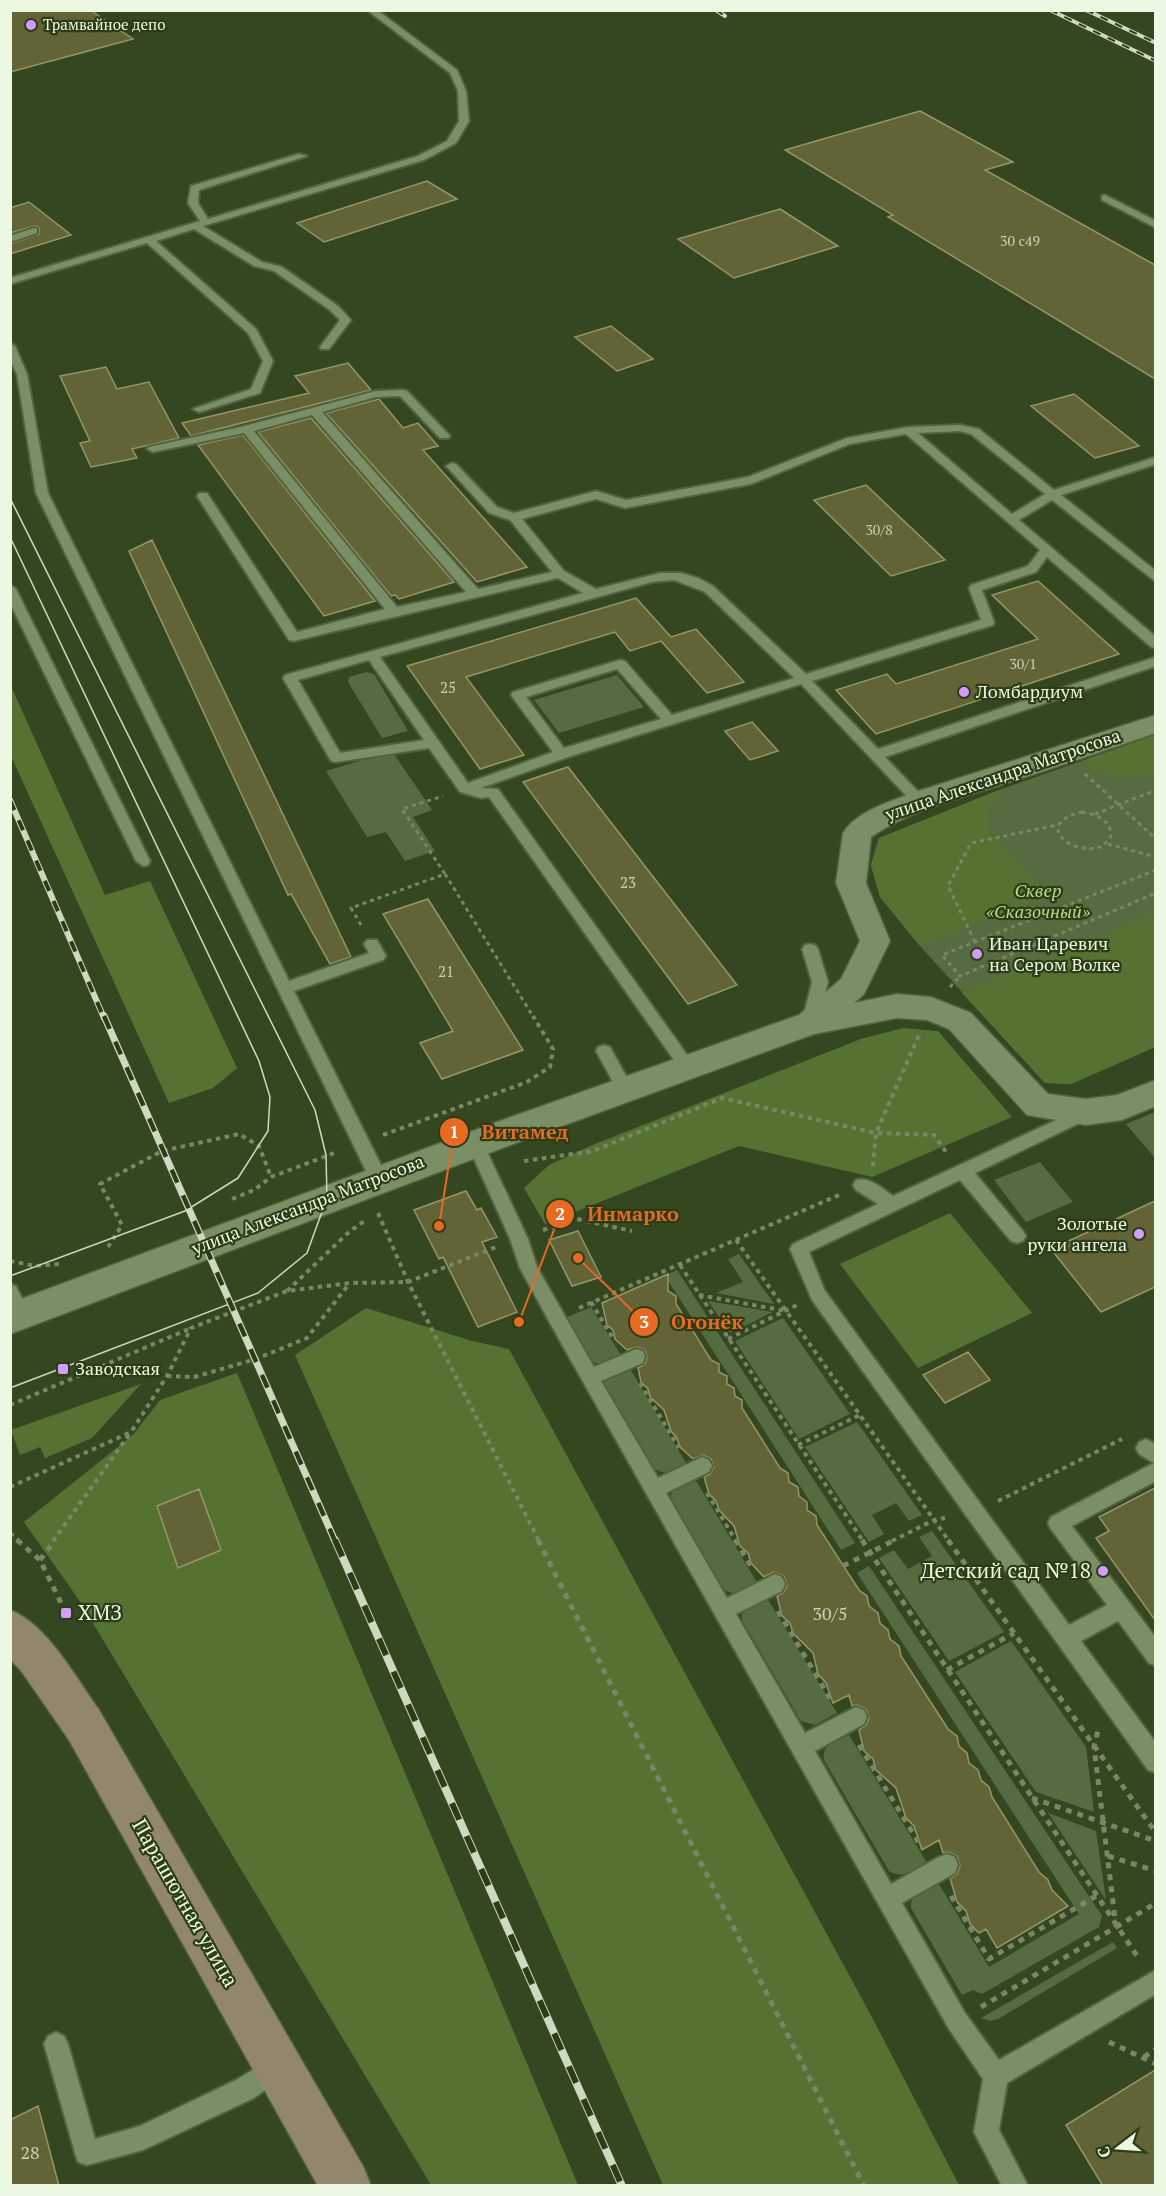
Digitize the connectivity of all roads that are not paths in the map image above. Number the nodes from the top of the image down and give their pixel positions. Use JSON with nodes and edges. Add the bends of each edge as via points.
{"nodes":[{"id":1,"x":370,"y":10,"type":"edge"},
{"id":2,"x":302,"y":156,"type":"dead end"},
{"id":3,"x":1105,"y":198,"type":"dead end"},
{"id":4,"x":205,"y":222,"type":"junction"},
{"id":5,"x":194,"y":225,"type":"junction"},
{"id":6,"x":1155,"y":225,"type":"edge"},
{"id":7,"x":34,"y":231,"type":"dead end"},
{"id":8,"x":10,"y":239,"type":"edge"},
{"id":9,"x":148,"y":239,"type":"junction"},
{"id":10,"x":10,"y":281,"type":"edge"},
{"id":11,"x":10,"y":346,"type":"edge"},
{"id":12,"x":325,"y":347,"type":"dead end"},
{"id":13,"x":199,"y":409,"type":"dead end"},
{"id":14,"x":315,"y":411,"type":"junction"},
{"id":15,"x":247,"y":429,"type":"junction"},
{"id":16,"x":908,"y":430,"type":"junction"},
{"id":17,"x":444,"y":436,"type":"dead end"},
{"id":18,"x":153,"y":449,"type":"dead end"},
{"id":19,"x":1155,"y":460,"type":"edge"},
{"id":20,"x":452,"y":466,"type":"dead end"},
{"id":21,"x":1053,"y":494,"type":"junction"},
{"id":22,"x":203,"y":496,"type":"dead end"},
{"id":23,"x":514,"y":517,"type":"junction"},
{"id":24,"x":1011,"y":520,"type":"junction"},
{"id":25,"x":1047,"y":549,"type":"junction"},
{"id":26,"x":560,"y":574,"type":"junction"},
{"id":27,"x":1155,"y":578,"type":"edge"},
{"id":28,"x":10,"y":589,"type":"edge"},
{"id":29,"x":593,"y":593,"type":"junction"},
{"id":30,"x":476,"y":595,"type":"junction"},
{"id":31,"x":394,"y":612,"type":"junction"},
{"id":32,"x":1155,"y":644,"type":"edge"},
{"id":33,"x":372,"y":655,"type":"junction"},
{"id":34,"x":1155,"y":661,"type":"edge"},
{"id":35,"x":802,"y":678,"type":"junction"},
{"id":36,"x":670,"y":721,"type":"junction"},
{"id":37,"x":1155,"y":723,"type":"edge"},
{"id":38,"x":432,"y":743,"type":"junction"},
{"id":39,"x":561,"y":754,"type":"junction"},
{"id":40,"x":875,"y":755,"type":"junction"},
{"id":41,"x":465,"y":789,"type":"junction"},
{"id":42,"x":919,"y":801,"type":"junction"},
{"id":43,"x":143,"y":861,"type":"dead end"},
{"id":44,"x":372,"y":944,"type":"road end"},
{"id":45,"x":810,"y":949,"type":"dead end"},
{"id":46,"x":285,"y":988,"type":"junction"},
{"id":47,"x":810,"y":1023,"type":"junction"},
{"id":48,"x":604,"y":1051,"type":"dead end"},
{"id":49,"x":687,"y":1066,"type":"junction"},
{"id":50,"x":625,"y":1089,"type":"junction"},
{"id":51,"x":1155,"y":1092,"type":"edge"},
{"id":52,"x":1086,"y":1112,"type":"junction"},
{"id":53,"x":481,"y":1155,"type":"junction"},
{"id":54,"x":964,"y":1172,"type":"junction"},
{"id":55,"x":862,"y":1185,"type":"road end"},
{"id":56,"x":381,"y":1200,"type":"junction"},
{"id":57,"x":892,"y":1204,"type":"junction"},
{"id":58,"x":1017,"y":1236,"type":"dead end"},
{"id":59,"x":14,"y":1308,"type":"edge"},
{"id":60,"x":631,"y":1359,"type":"road end"},
{"id":61,"x":590,"y":1377,"type":"junction"},
{"id":62,"x":698,"y":1468,"type":"road end"},
{"id":63,"x":1155,"y":1471,"type":"edge"},
{"id":64,"x":654,"y":1490,"type":"junction"},
{"id":65,"x":770,"y":1587,"type":"road end"},
{"id":66,"x":1120,"y":1609,"type":"junction"},
{"id":67,"x":723,"y":1610,"type":"junction"},
{"id":68,"x":10,"y":1629,"type":"edge"},
{"id":69,"x":1065,"y":1638,"type":"junction"},
{"id":70,"x":1155,"y":1656,"type":"edge"},
{"id":71,"x":851,"y":1720,"type":"road end"},
{"id":72,"x":801,"y":1747,"type":"junction"},
{"id":73,"x":1155,"y":1762,"type":"edge"},
{"id":74,"x":941,"y":1868,"type":"road end"},
{"id":75,"x":888,"y":1898,"type":"junction"},
{"id":76,"x":1155,"y":1981,"type":"edge"},
{"id":77,"x":56,"y":2044,"type":"dead end"},
{"id":78,"x":279,"y":2066,"type":"junction"},
{"id":79,"x":996,"y":2076,"type":"junction"},
{"id":80,"x":346,"y":2186,"type":"edge"},
{"id":81,"x":1016,"y":2186,"type":"edge"}],
"edges":[{"from":1,"to":4,"type":"lane","via":[[454,72],[462,91],[464,121],[451,143],[421,158]]},
{"from":2,"to":4,"type":"lane","via":[[194,188],[193,203]]},
{"from":3,"to":6,"type":"lane"},
{"from":4,"to":5,"type":"lane"},
{"from":5,"to":9,"type":"lane"},
{"from":5,"to":12,"type":"lane","via":[[258,264],[278,269],[334,308],[346,320]]},
{"from":7,"to":8,"type":"lane"},
{"from":9,"to":10,"type":"lane"},
{"from":9,"to":13,"type":"lane","via":[[252,331],[268,361],[256,391]]},
{"from":11,"to":46,"type":"lane","via":[[22,374],[42,493]]},
{"from":14,"to":15,"type":"lane"},
{"from":14,"to":17,"type":"lane","via":[[376,394],[403,393]]},
{"from":14,"to":30,"type":"lane"},
{"from":15,"to":18,"type":"lane"},
{"from":15,"to":31,"type":"lane"},
{"from":16,"to":21,"type":"lane","via":[[975,431]]},
{"from":16,"to":23,"type":"lane","via":[[847,441],[751,480],[625,504],[596,495]]},
{"from":16,"to":24,"type":"lane"},
{"from":19,"to":21,"type":"lane"},
{"from":20,"to":23,"type":"lane","via":[[493,510]]},
{"from":21,"to":24,"type":"lane"},
{"from":21,"to":27,"type":"lane"},
{"from":22,"to":31,"type":"lane","via":[[294,637]]},
{"from":23,"to":26,"type":"lane"},
{"from":24,"to":25,"type":"lane"},
{"from":25,"to":32,"type":"lane"},
{"from":25,"to":35,"type":"lane","via":[[1032,569],[975,588],[988,622]]},
{"from":26,"to":29,"type":"lane"},
{"from":26,"to":30,"type":"lane"},
{"from":28,"to":43,"type":"lane"},
{"from":29,"to":33,"type":"lane"},
{"from":29,"to":35,"type":"lane","via":[[674,574],[690,579],[709,589]]},
{"from":30,"to":31,"type":"lane"},
{"from":33,"to":38,"type":"lane"},
{"from":33,"to":38,"type":"lane","via":[[290,678],[336,758]]},
{"from":34,"to":40,"type":"lane"},
{"from":35,"to":36,"type":"lane"},
{"from":35,"to":40,"type":"lane"},
{"from":36,"to":39,"type":"lane"},
{"from":36,"to":39,"type":"lane","via":[[620,664],[518,695]]},
{"from":37,"to":42,"type":"street","name":"улица Александра Матросова"},
{"from":38,"to":41,"type":"lane"},
{"from":39,"to":41,"type":"lane"},
{"from":40,"to":42,"type":"lane"},
{"from":41,"to":49,"type":"lane","via":[[493,792],[522,841]]},
{"from":42,"to":47,"type":"street","name":"улица Александра Матросова","via":[[882,816],[857,833],[851,883],[875,941],[853,986]]},
{"from":44,"to":46,"type":"lane","via":[[378,956]]},
{"from":45,"to":47,"type":"lane","via":[[820,982]]},
{"from":46,"to":56,"type":"lane","via":[[363,1142]]},
{"from":47,"to":49,"type":"street","name":"улица Александра Матросова"},
{"from":47,"to":52,"type":"street","name":"улица Александра Матросова","via":[[897,1006],[931,1009],[960,1021],[1040,1106]]},
{"from":48,"to":50,"type":"lane"},
{"from":49,"to":50,"type":"street","name":"улица Александра Матросова"},
{"from":50,"to":53,"type":"street","name":"улица Александра Матросова"},
{"from":51,"to":52,"type":"street","name":"улица Александра Матросова","via":[[1122,1107]]},
{"from":52,"to":54,"type":"lane"},
{"from":53,"to":56,"type":"street","name":"улица Александра Матросова"},
{"from":53,"to":61,"type":"lane","via":[[529,1268]]},
{"from":54,"to":57,"type":"lane"},
{"from":54,"to":58,"type":"lane"},
{"from":55,"to":57,"type":"lane"},
{"from":56,"to":59,"type":"street","name":"улица Александра Матросова","via":[[230,1234]]},
{"from":57,"to":69,"type":"lane","via":[[799,1248],[818,1295]]},
{"from":60,"to":61,"type":"lane"},
{"from":61,"to":64,"type":"lane"},
{"from":62,"to":64,"type":"lane"},
{"from":63,"to":66,"type":"lane","via":[[1058,1522]]},
{"from":64,"to":67,"type":"lane"},
{"from":65,"to":67,"type":"lane"},
{"from":66,"to":69,"type":"lane"},
{"from":66,"to":70,"type":"lane"},
{"from":67,"to":72,"type":"lane"},
{"from":68,"to":78,"type":"main road","name":"Парашютная улица","via":[[38,1658],[84,1725]]},
{"from":69,"to":73,"type":"lane"},
{"from":71,"to":72,"type":"lane"},
{"from":72,"to":75,"type":"lane"},
{"from":74,"to":75,"type":"lane"},
{"from":75,"to":79,"type":"lane","via":[[957,2021]]},
{"from":76,"to":79,"type":"lane"},
{"from":77,"to":78,"type":"lane","via":[[87,2153],[143,2138],[245,2089]]},
{"from":78,"to":80,"type":"main road","name":"Парашютная улица"},
{"from":79,"to":81,"type":"lane","via":[[986,2132]]}]}
